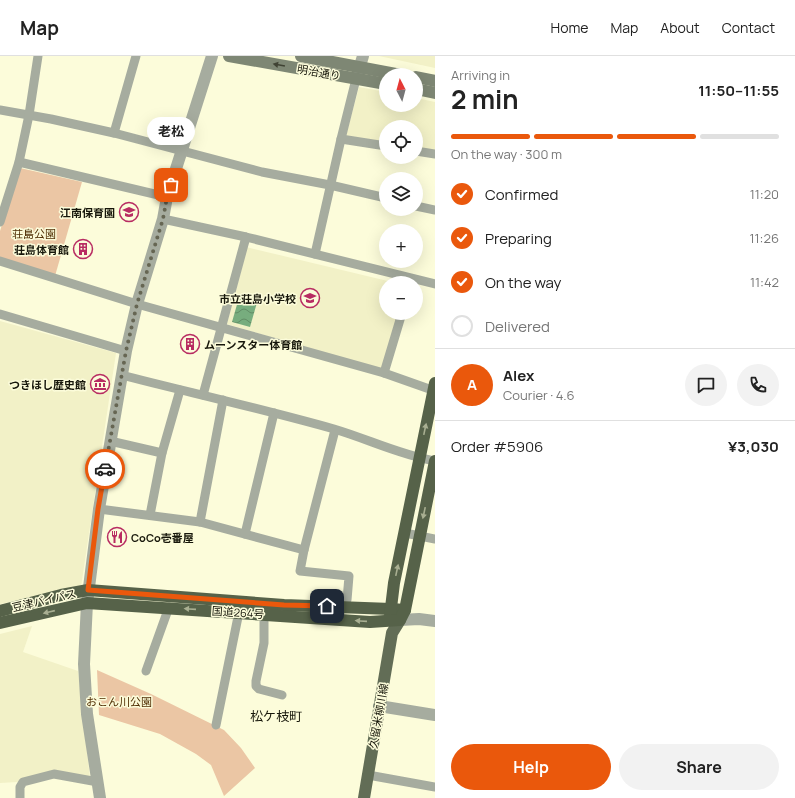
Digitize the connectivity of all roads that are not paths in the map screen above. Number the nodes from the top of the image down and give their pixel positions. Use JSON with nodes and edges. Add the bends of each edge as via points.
{"nodes":[{"id":1,"x":38,"y":56,"type":"edge"},
{"id":2,"x":136,"y":56,"type":"edge"},
{"id":3,"x":212,"y":56,"type":"edge"},
{"id":4,"x":229,"y":56,"type":"edge"},
{"id":5,"x":301,"y":56,"type":"edge"},
{"id":6,"x":363,"y":56,"type":"edge"},
{"id":7,"x":358,"y":74,"type":"junction"},
{"id":8,"x":379,"y":74,"type":"edge"},
{"id":9,"x":423,"y":79,"type":"edge"},
{"id":10,"x":435,"y":81,"type":"edge"},
{"id":11,"x":379,"y":82,"type":"edge"},
{"id":12,"x":423,"y":90,"type":"edge"},
{"id":13,"x":435,"y":93,"type":"edge"},
{"id":14,"x":0,"y":110,"type":"edge"},
{"id":15,"x":29,"y":115,"type":"junction"},
{"id":16,"x":114,"y":133,"type":"junction"},
{"id":17,"x":341,"y":139,"type":"junction"},
{"id":18,"x":379,"y":145,"type":"edge"},
{"id":19,"x":182,"y":150,"type":"junction"},
{"id":20,"x":423,"y":152,"type":"edge"},
{"id":21,"x":435,"y":154,"type":"edge"},
{"id":22,"x":19,"y":162,"type":"junction"},
{"id":23,"x":330,"y":185,"type":"junction"},
{"id":24,"x":379,"y":196,"type":"edge"},
{"id":25,"x":167,"y":197,"type":"junction"},
{"id":26,"x":423,"y":207,"type":"edge"},
{"id":27,"x":435,"y":210,"type":"edge"},
{"id":28,"x":163,"y":219,"type":"junction"},
{"id":29,"x":0,"y":222,"type":"edge"},
{"id":30,"x":246,"y":237,"type":"junction"},
{"id":31,"x":315,"y":254,"type":"junction"},
{"id":32,"x":0,"y":261,"type":"edge"},
{"id":33,"x":398,"y":276,"type":"edge"},
{"id":34,"x":423,"y":282,"type":"edge"},
{"id":35,"x":435,"y":284,"type":"edge"},
{"id":36,"x":137,"y":304,"type":"junction"},
{"id":37,"x":0,"y":314,"type":"edge"},
{"id":38,"x":400,"y":320,"type":"edge"},
{"id":39,"x":222,"y":327,"type":"junction"},
{"id":40,"x":126,"y":351,"type":"junction"},
{"id":41,"x":384,"y":373,"type":"junction"},
{"id":42,"x":121,"y":375,"type":"junction"},
{"id":43,"x":434,"y":388,"type":"edge"},
{"id":44,"x":180,"y":390,"type":"junction"},
{"id":45,"x":204,"y":395,"type":"junction"},
{"id":46,"x":223,"y":400,"type":"junction"},
{"id":47,"x":274,"y":413,"type":"junction"},
{"id":48,"x":335,"y":430,"type":"junction"},
{"id":49,"x":110,"y":440,"type":"junction"},
{"id":50,"x":162,"y":453,"type":"junction"},
{"id":51,"x":419,"y":458,"type":"junction"},
{"id":52,"x":435,"y":461,"type":"edge"},
{"id":53,"x":98,"y":509,"type":"junction"},
{"id":54,"x":150,"y":515,"type":"junction"},
{"id":55,"x":200,"y":522,"type":"junction"},
{"id":56,"x":405,"y":533,"type":"junction"},
{"id":57,"x":245,"y":534,"type":"junction"},
{"id":58,"x":420,"y":536,"type":"junction"},
{"id":59,"x":435,"y":539,"type":"edge"},
{"id":60,"x":304,"y":550,"type":"junction"},
{"id":61,"x":88,"y":590,"type":"junction"},
{"id":62,"x":87,"y":603,"type":"junction"},
{"id":63,"x":168,"y":607,"type":"junction"},
{"id":64,"x":341,"y":607,"type":"junction"},
{"id":65,"x":0,"y":611,"type":"edge"},
{"id":66,"x":239,"y":612,"type":"junction"},
{"id":67,"x":264,"y":614,"type":"junction"},
{"id":68,"x":396,"y":615,"type":"junction"},
{"id":69,"x":339,"y":619,"type":"junction"},
{"id":70,"x":435,"y":621,"type":"edge"},
{"id":71,"x":0,"y":623,"type":"edge"},
{"id":72,"x":146,"y":671,"type":"dead end"},
{"id":73,"x":282,"y":695,"type":"dead end"},
{"id":74,"x":379,"y":706,"type":"junction"},
{"id":75,"x":435,"y":715,"type":"edge"},
{"id":76,"x":216,"y":725,"type":"dead end"},
{"id":77,"x":368,"y":775,"type":"junction"},
{"id":78,"x":98,"y":782,"type":"junction"},
{"id":79,"x":435,"y":787,"type":"edge"},
{"id":80,"x":20,"y":798,"type":"edge"},
{"id":81,"x":100,"y":798,"type":"edge"},
{"id":82,"x":364,"y":798,"type":"edge"}],
"edges":[{"from":1,"to":15,"type":"street"},
{"from":2,"to":16,"type":"street"},
{"from":3,"to":19,"type":"street"},
{"from":7,"to":4,"type":"main road","name":"明治通り","one_way":true},
{"from":5,"to":7,"type":"main road","name":"明治通り"},
{"from":6,"to":7,"type":"street"},
{"from":7,"to":8,"type":"main road","name":"明治通り"},
{"from":7,"to":11,"type":"main road","name":"明治通り"},
{"from":7,"to":17,"type":"street"},
{"from":9,"to":10,"type":"main road"},
{"from":12,"to":13,"type":"main road"},
{"from":14,"to":15,"type":"street"},
{"from":15,"to":16,"type":"street"},
{"from":15,"to":22,"type":"street"},
{"from":16,"to":19,"type":"street"},
{"from":17,"to":18,"type":"street"},
{"from":17,"to":23,"type":"street"},
{"from":19,"to":23,"type":"street","via":[[262,172]]},
{"from":19,"to":25,"type":"street"},
{"from":20,"to":21,"type":"street"},
{"from":22,"to":25,"type":"street"},
{"from":22,"to":29,"type":"street"},
{"from":23,"to":24,"type":"street"},
{"from":23,"to":31,"type":"street"},
{"from":25,"to":28,"type":"street"},
{"from":26,"to":27,"type":"street"},
{"from":28,"to":30,"type":"street"},
{"from":28,"to":36,"type":"street"},
{"from":30,"to":31,"type":"street"},
{"from":30,"to":39,"type":"street"},
{"from":31,"to":33,"type":"street"},
{"from":32,"to":36,"type":"street"},
{"from":34,"to":35,"type":"street"},
{"from":36,"to":39,"type":"street"},
{"from":36,"to":40,"type":"street"},
{"from":37,"to":40,"type":"street"},
{"from":38,"to":41,"type":"street"},
{"from":39,"to":41,"type":"street"},
{"from":39,"to":45,"type":"street"},
{"from":40,"to":42,"type":"street"},
{"from":41,"to":43,"type":"street"},
{"from":42,"to":44,"type":"street"},
{"from":42,"to":49,"type":"street"},
{"from":51,"to":43,"type":"highway","one_way":true},
{"from":44,"to":45,"type":"street"},
{"from":44,"to":50,"type":"street"},
{"from":45,"to":46,"type":"street"},
{"from":46,"to":47,"type":"street"},
{"from":46,"to":55,"type":"street"},
{"from":47,"to":48,"type":"street"},
{"from":47,"to":57,"type":"street"},
{"from":48,"to":51,"type":"street"},
{"from":48,"to":60,"type":"street"},
{"from":49,"to":50,"type":"street"},
{"from":49,"to":53,"type":"street"},
{"from":50,"to":54,"type":"street"},
{"from":51,"to":52,"type":"street"},
{"from":51,"to":56,"type":"highway"},
{"from":52,"to":58,"type":"highway","one_way":true},
{"from":53,"to":54,"type":"street"},
{"from":53,"to":61,"type":"street"},
{"from":54,"to":55,"type":"street"},
{"from":55,"to":57,"type":"street"},
{"from":56,"to":58,"type":"street"},
{"from":68,"to":56,"type":"highway","one_way":true,"via":[[394,583]]},
{"from":57,"to":60,"type":"street"},
{"from":58,"to":59,"type":"street"},
{"from":58,"to":68,"type":"highway"},
{"from":60,"to":64,"type":"street","via":[[300,571],[349,576],[347,600]]},
{"from":61,"to":62,"type":"street"},
{"from":61,"to":64,"type":"highway","name":"国道264号"},
{"from":61,"to":65,"type":"highway","name":"豆津バイパス"},
{"from":62,"to":63,"type":"highway","name":"国道264号"},
{"from":62,"to":71,"type":"highway","name":"豆津バイパス","one_way":true},
{"from":62,"to":78,"type":"street","via":[[84,664],[87,714]]},
{"from":66,"to":63,"type":"highway","name":"国道264号","one_way":true},
{"from":63,"to":72,"type":"street"},
{"from":64,"to":68,"type":"highway","name":"国道264号"},
{"from":64,"to":69,"type":"street"},
{"from":66,"to":67,"type":"highway","name":"国道264号"},
{"from":66,"to":76,"type":"street"},
{"from":67,"to":69,"type":"highway","name":"国道264号"},
{"from":67,"to":73,"type":"street","via":[[264,643],[256,686],[258,689]]},
{"from":68,"to":69,"type":"highway","name":"国道264号","one_way":true,"via":[[370,622]]},
{"from":68,"to":70,"type":"street"},
{"from":68,"to":74,"type":"main road","name":"久留米柳川線"},
{"from":74,"to":75,"type":"street"},
{"from":74,"to":77,"type":"main road","name":"久留米柳川線"},
{"from":77,"to":79,"type":"street"},
{"from":77,"to":82,"type":"main road","name":"久留米柳川線"},
{"from":78,"to":80,"type":"street","via":[[54,774],[23,782],[20,787]]},
{"from":78,"to":81,"type":"street"}]}
